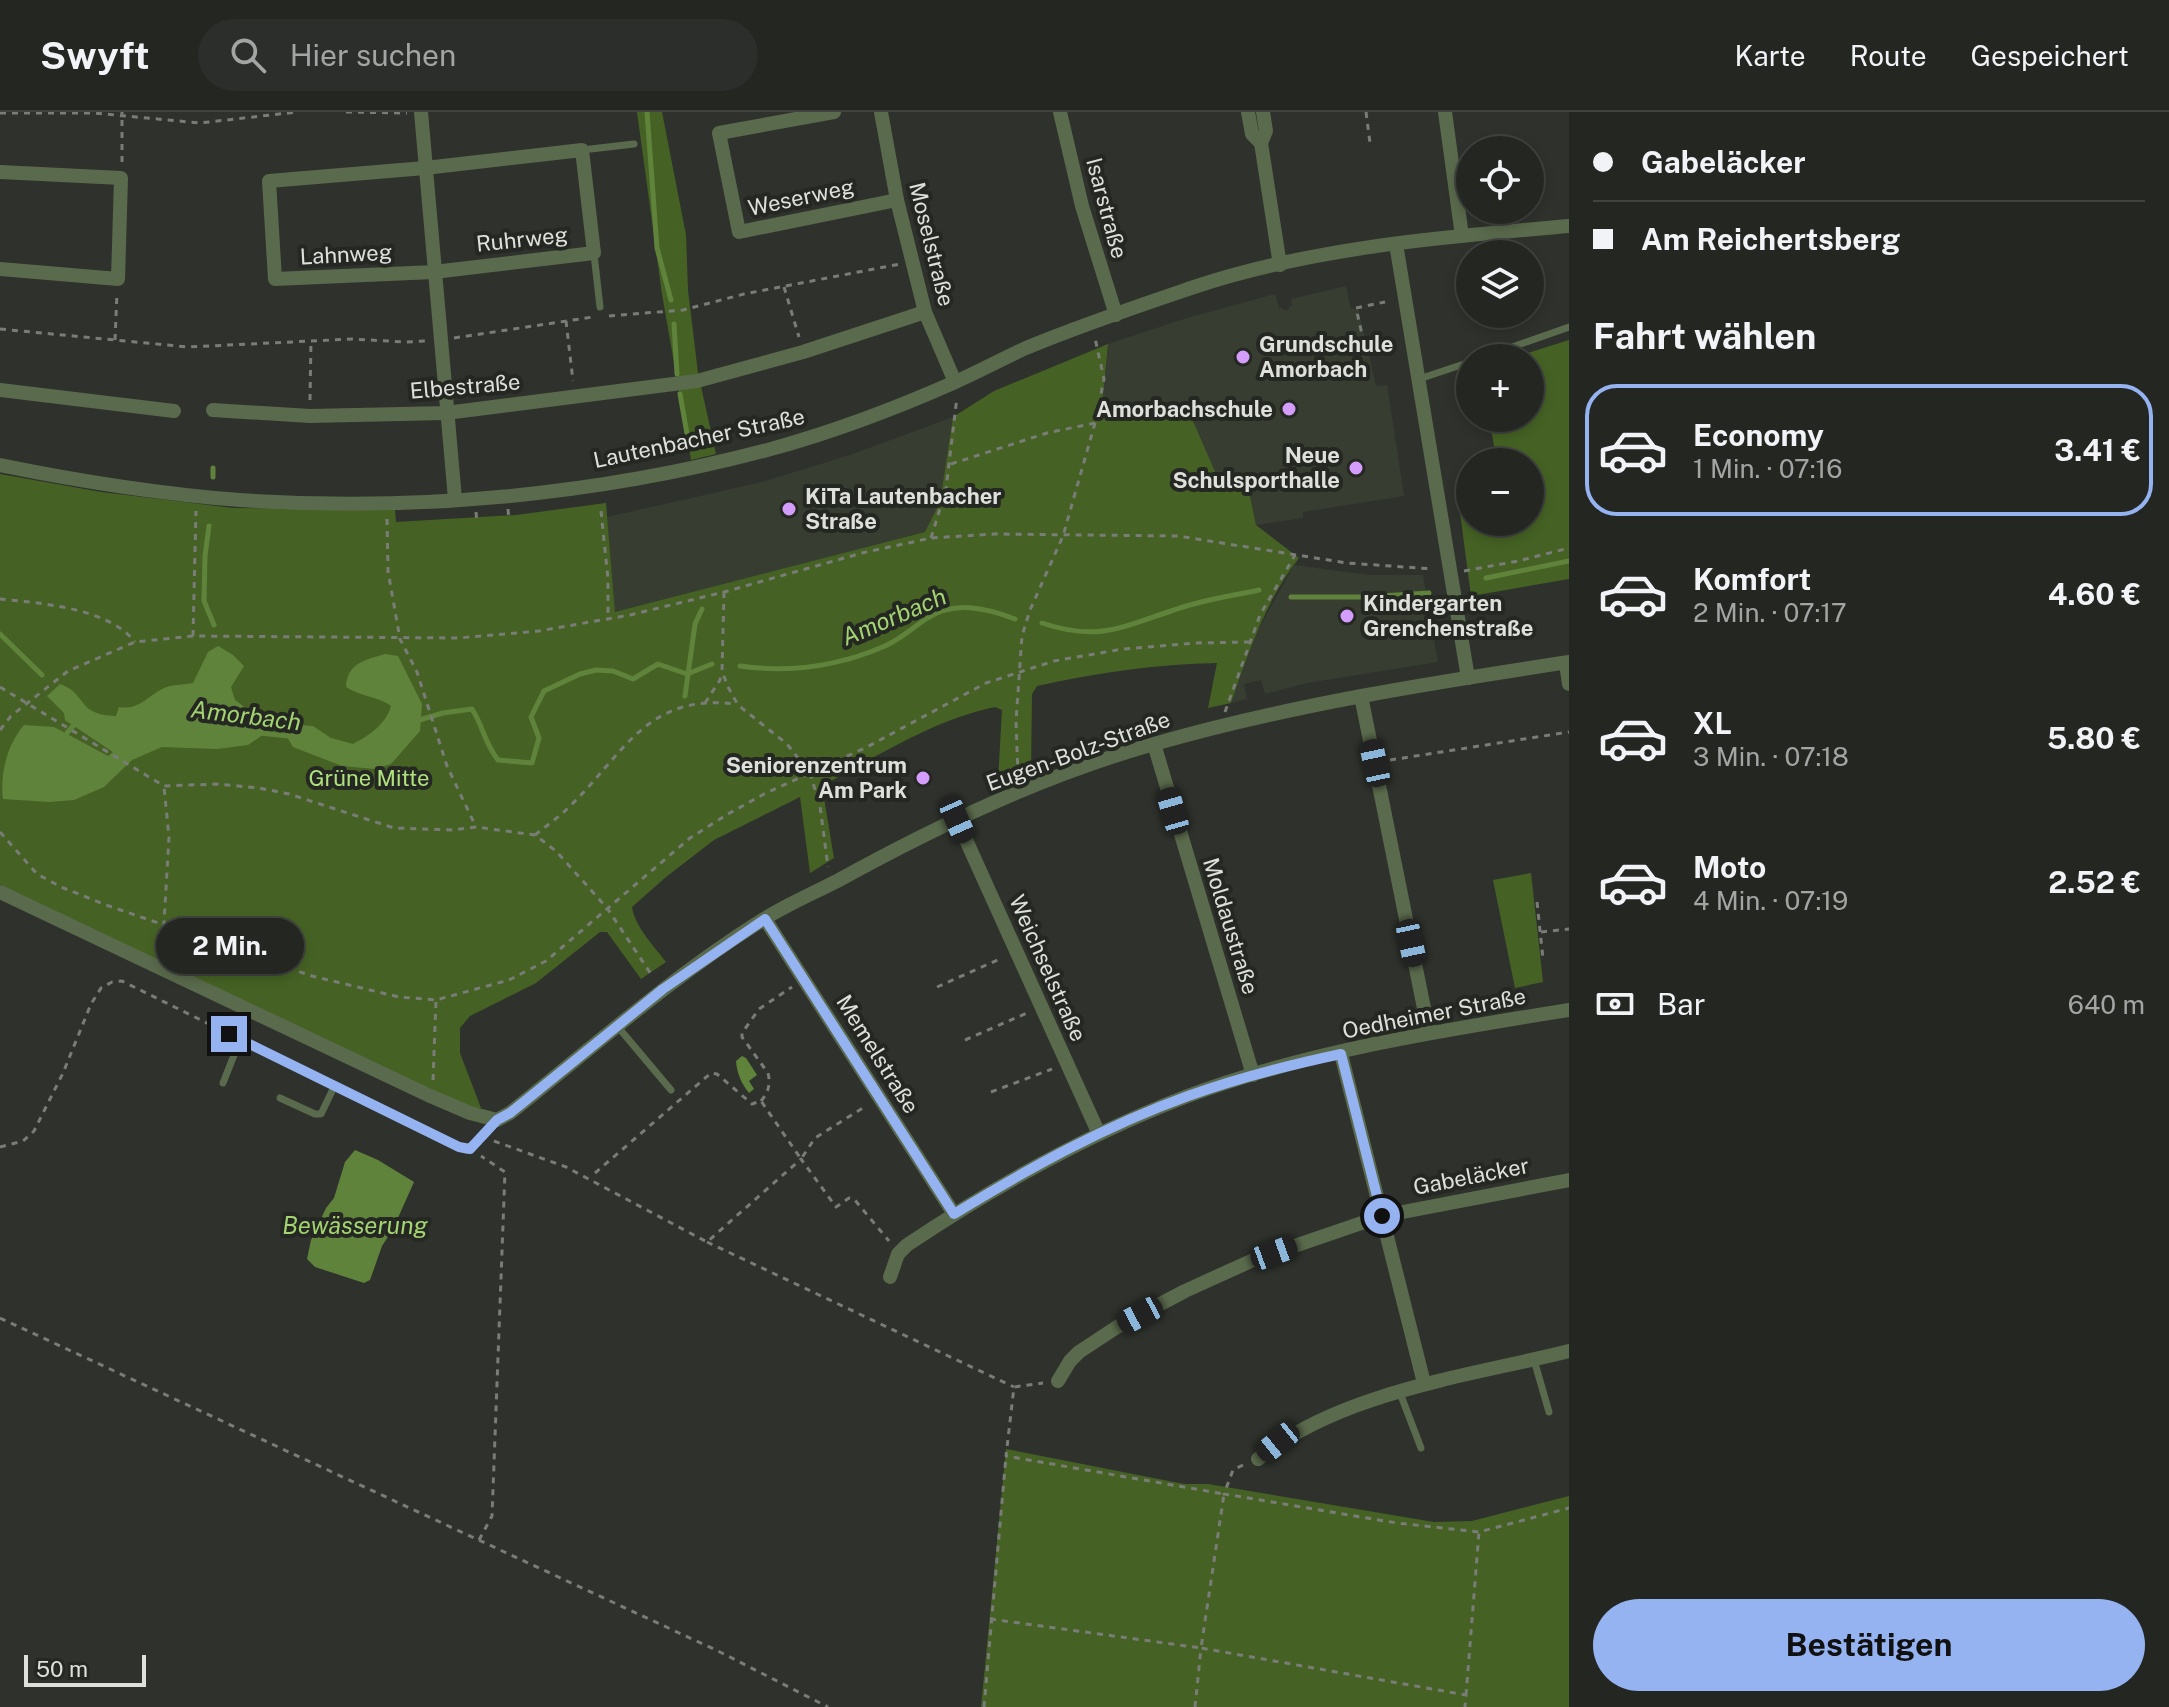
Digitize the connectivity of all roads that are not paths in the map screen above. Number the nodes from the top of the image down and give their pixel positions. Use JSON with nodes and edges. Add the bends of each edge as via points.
{"nodes":[{"id":1,"x":421,"y":112,"type":"edge"},
{"id":2,"x":834,"y":112,"type":"edge"},
{"id":3,"x":881,"y":112,"type":"edge"},
{"id":4,"x":1060,"y":112,"type":"edge"},
{"id":5,"x":1248,"y":112,"type":"edge"},
{"id":6,"x":1263,"y":112,"type":"edge"},
{"id":7,"x":1445,"y":112,"type":"edge"},
{"id":8,"x":1261,"y":143,"type":"junction"},
{"id":9,"x":634,"y":144,"type":"dead end"},
{"id":10,"x":582,"y":150,"type":"junction"},
{"id":11,"x":425,"y":168,"type":"junction"},
{"id":12,"x":0,"y":172,"type":"edge"},
{"id":13,"x":897,"y":200,"type":"junction"},
{"id":14,"x":1569,"y":226,"type":"edge"},
{"id":15,"x":1462,"y":236,"type":"junction"},
{"id":16,"x":1396,"y":244,"type":"junction"},
{"id":17,"x":594,"y":253,"type":"junction"},
{"id":18,"x":1280,"y":265,"type":"junction"},
{"id":19,"x":0,"y":269,"type":"edge"},
{"id":20,"x":434,"y":272,"type":"junction"},
{"id":21,"x":600,"y":307,"type":"dead end"},
{"id":22,"x":925,"y":312,"type":"junction"},
{"id":23,"x":1116,"y":315,"type":"junction"},
{"id":24,"x":1569,"y":327,"type":"edge"},
{"id":25,"x":1521,"y":344,"type":"edge"},
{"id":26,"x":1456,"y":367,"type":"edge"},
{"id":27,"x":1417,"y":380,"type":"junction"},
{"id":28,"x":955,"y":382,"type":"junction"},
{"id":29,"x":0,"y":390,"type":"edge"},
{"id":30,"x":213,"y":410,"type":"dead end"},
{"id":31,"x":174,"y":411,"type":"dead end"},
{"id":32,"x":446,"y":413,"type":"junction"},
{"id":33,"x":0,"y":465,"type":"edge"},
{"id":34,"x":455,"y":499,"type":"junction"},
{"id":35,"x":1568,"y":662,"type":"edge"},
{"id":36,"x":1468,"y":678,"type":"junction"},
{"id":37,"x":1569,"y":684,"type":"edge"},
{"id":38,"x":1361,"y":696,"type":"junction"},
{"id":39,"x":1154,"y":744,"type":"junction"},
{"id":40,"x":957,"y":820,"type":"junction"},
{"id":41,"x":0,"y":892,"type":"edge"},
{"id":42,"x":765,"y":919,"type":"junction"},
{"id":43,"x":1569,"y":1010,"type":"edge"},
{"id":44,"x":618,"y":1027,"type":"junction"},
{"id":45,"x":1429,"y":1033,"type":"junction"},
{"id":46,"x":229,"y":1034,"type":"road end"},
{"id":47,"x":240,"y":1040,"type":"junction"},
{"id":48,"x":1341,"y":1054,"type":"junction"},
{"id":49,"x":1253,"y":1075,"type":"junction"},
{"id":50,"x":223,"y":1083,"type":"dead end"},
{"id":51,"x":334,"y":1087,"type":"junction"},
{"id":52,"x":671,"y":1090,"type":"dead end"},
{"id":53,"x":280,"y":1098,"type":"dead end"},
{"id":54,"x":497,"y":1120,"type":"junction"},
{"id":55,"x":1099,"y":1134,"type":"junction"},
{"id":56,"x":1569,"y":1180,"type":"edge"},
{"id":57,"x":954,"y":1214,"type":"junction"},
{"id":58,"x":1382,"y":1216,"type":"junction"},
{"id":59,"x":890,"y":1277,"type":"dead end"},
{"id":60,"x":1569,"y":1351,"type":"edge"},
{"id":61,"x":1534,"y":1360,"type":"junction"},
{"id":62,"x":1058,"y":1381,"type":"road end"},
{"id":63,"x":1424,"y":1383,"type":"junction"},
{"id":64,"x":1400,"y":1393,"type":"junction"},
{"id":65,"x":1549,"y":1412,"type":"dead end"},
{"id":66,"x":1421,"y":1448,"type":"dead end"},
{"id":67,"x":1258,"y":1459,"type":"road end"}],
"edges":[{"from":1,"to":11,"type":"street"},
{"from":2,"to":13,"type":"street","name":"Weserweg","via":[[719,133],[739,232]]},
{"from":3,"to":13,"type":"street","name":"Moselstraße"},
{"from":4,"to":23,"type":"street","name":"Isarstraße"},
{"from":5,"to":8,"type":"street","via":[[1252,134]]},
{"from":6,"to":8,"type":"street","via":[[1266,131]]},
{"from":7,"to":15,"type":"street"},
{"from":8,"to":18,"type":"street"},
{"from":9,"to":10,"type":"lane"},
{"from":10,"to":11,"type":"street"},
{"from":10,"to":17,"type":"street","name":"Ruhrweg"},
{"from":11,"to":20,"type":"street"},
{"from":11,"to":20,"type":"street","name":"Lahnweg","via":[[269,181],[275,279]]},
{"from":12,"to":19,"type":"street","via":[[121,178],[118,279]]},
{"from":13,"to":22,"type":"street","name":"Moselstraße"},
{"from":14,"to":15,"type":"street","name":"Lautenbacher Straße"},
{"from":15,"to":16,"type":"street","name":"Lautenbacher Straße"},
{"from":16,"to":18,"type":"street","name":"Lautenbacher Straße"},
{"from":16,"to":27,"type":"street"},
{"from":17,"to":20,"type":"street","name":"Ruhrweg"},
{"from":17,"to":21,"type":"lane"},
{"from":18,"to":23,"type":"street","name":"Lautenbacher Straße","via":[[1199,285]]},
{"from":20,"to":32,"type":"street"},
{"from":22,"to":28,"type":"street","name":"Moselstraße"},
{"from":22,"to":32,"type":"street","name":"Elbestraße","via":[[697,381]]},
{"from":23,"to":28,"type":"street","name":"Lautenbacher Straße"},
{"from":24,"to":25,"type":"lane"},
{"from":26,"to":27,"type":"lane"},
{"from":27,"to":36,"type":"street"},
{"from":28,"to":34,"type":"street","name":"Lautenbacher Straße","via":[[848,425],[732,458],[561,490]]},
{"from":29,"to":31,"type":"street"},
{"from":30,"to":32,"type":"street","name":"Elbestraße","via":[[310,416]]},
{"from":32,"to":34,"type":"street"},
{"from":33,"to":34,"type":"street","name":"Lautenbacher Straße","via":[[197,496],[317,503]]},
{"from":35,"to":36,"type":"street","name":"Eugen-Bolz-Straße"},
{"from":35,"to":37,"type":"street"},
{"from":36,"to":38,"type":"street","name":"Eugen-Bolz-Straße"},
{"from":38,"to":39,"type":"street","name":"Eugen-Bolz-Straße"},
{"from":38,"to":45,"type":"street"},
{"from":39,"to":40,"type":"street","name":"Eugen-Bolz-Straße","via":[[1021,791]]},
{"from":39,"to":49,"type":"street","name":"Moldaustraße"},
{"from":40,"to":42,"type":"street","name":"Eugen-Bolz-Straße"},
{"from":40,"to":55,"type":"street","name":"Weichselstraße"},
{"from":41,"to":54,"type":"street","via":[[428,1095]]},
{"from":42,"to":44,"type":"street","name":"Eugen-Bolz-Straße"},
{"from":42,"to":57,"type":"street","name":"Memelstraße"},
{"from":43,"to":45,"type":"street","name":"Oedheimer Straße"},
{"from":44,"to":52,"type":"lane"},
{"from":44,"to":54,"type":"street","name":"Eugen-Bolz-Straße"},
{"from":45,"to":48,"type":"street","name":"Oedheimer Straße"},
{"from":46,"to":47,"type":"lane"},
{"from":47,"to":50,"type":"lane"},
{"from":47,"to":51,"type":"lane"},
{"from":48,"to":49,"type":"street","name":"Oedheimer Straße"},
{"from":48,"to":58,"type":"street"},
{"from":49,"to":55,"type":"street","name":"Oedheimer Straße"},
{"from":51,"to":53,"type":"lane","via":[[321,1114]]},
{"from":51,"to":54,"type":"lane","via":[[459,1147],[470,1149]]},
{"from":55,"to":57,"type":"street","name":"Oedheimer Straße"},
{"from":56,"to":58,"type":"street","name":"Gabeläcker"},
{"from":57,"to":59,"type":"street","name":"Oedheimer Straße","via":[[898,1254]]},
{"from":58,"to":62,"type":"street","name":"Gabeläcker","via":[[1251,1261],[1185,1291],[1079,1352]]},
{"from":58,"to":63,"type":"street"},
{"from":60,"to":61,"type":"street"},
{"from":61,"to":63,"type":"street"},
{"from":61,"to":65,"type":"lane"},
{"from":63,"to":64,"type":"street"},
{"from":64,"to":66,"type":"lane"},
{"from":64,"to":67,"type":"street","via":[[1289,1436]]}]}
